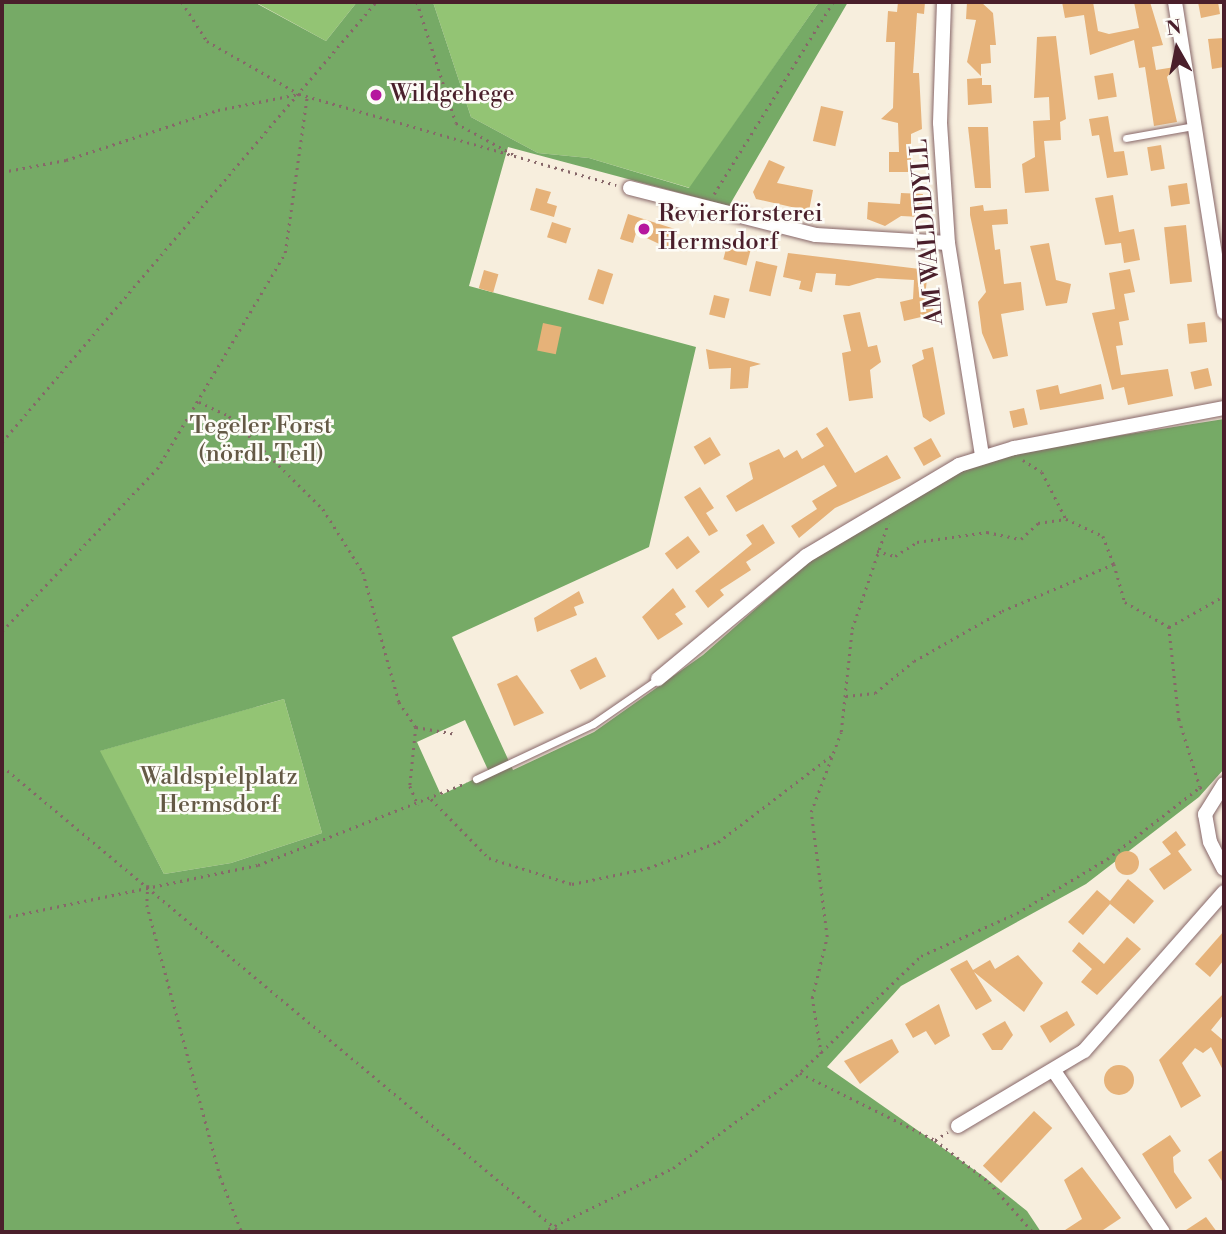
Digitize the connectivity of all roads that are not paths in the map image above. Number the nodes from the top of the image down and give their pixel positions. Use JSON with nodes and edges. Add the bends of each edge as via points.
{"nodes":[{"id":1,"x":944,"y":2,"type":"edge"},
{"id":2,"x":1175,"y":2,"type":"edge"},
{"id":3,"x":1198,"y":126,"type":"junction"},
{"id":4,"x":1126,"y":138,"type":"dead end"},
{"id":5,"x":630,"y":188,"type":"road end"},
{"id":6,"x":948,"y":243,"type":"junction"},
{"id":7,"x":1224,"y":312,"type":"edge"},
{"id":8,"x":1224,"y":408,"type":"edge"},
{"id":9,"x":982,"y":456,"type":"junction"},
{"id":10,"x":658,"y":679,"type":"joint"},
{"id":11,"x":476,"y":779,"type":"road end"},
{"id":12,"x":1224,"y":784,"type":"edge"},
{"id":13,"x":1224,"y":869,"type":"edge"},
{"id":14,"x":1224,"y":892,"type":"edge"},
{"id":15,"x":1054,"y":1071,"type":"junction"},
{"id":16,"x":958,"y":1126,"type":"dead end"},
{"id":17,"x":1163,"y":1232,"type":"edge"}],
"edges":[{"from":1,"to":6,"type":"street","name":"AM WALDIDYLL","via":[[940,123]]},
{"from":2,"to":3,"type":"street"},
{"from":3,"to":4,"type":"lane"},
{"from":3,"to":7,"type":"street"},
{"from":5,"to":6,"type":"street","via":[[705,209],[863,242]]},
{"from":6,"to":9,"type":"street","name":"AM WALDIDYLL"},
{"from":8,"to":9,"type":"street"},
{"from":9,"to":10,"type":"street","via":[[794,564]]},
{"from":10,"to":11,"type":"lane","via":[[593,724]]},
{"from":12,"to":13,"type":"street","via":[[1213,797],[1206,825]]},
{"from":14,"to":15,"type":"street","via":[[1084,1051]]},
{"from":15,"to":16,"type":"street"},
{"from":15,"to":17,"type":"street"}]}
